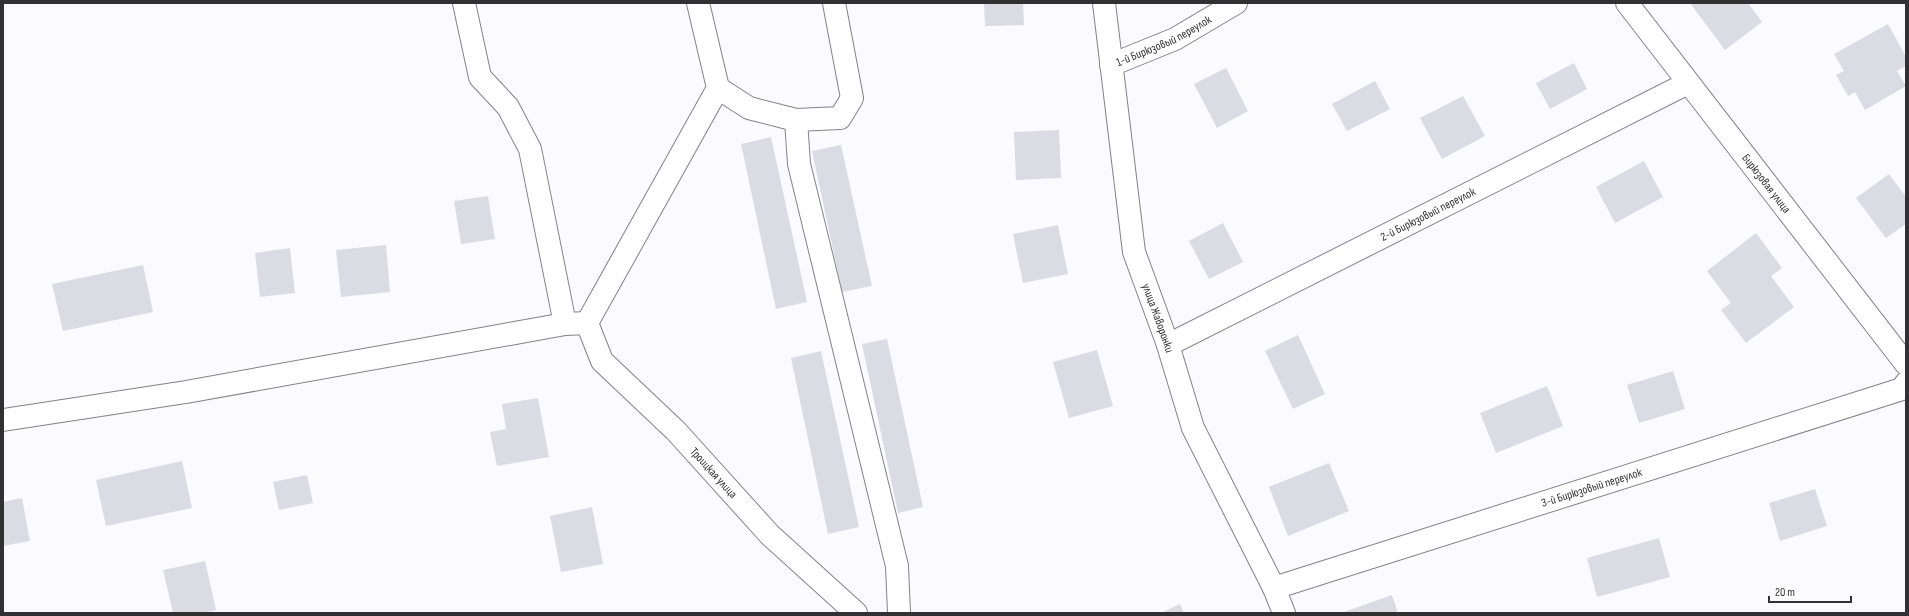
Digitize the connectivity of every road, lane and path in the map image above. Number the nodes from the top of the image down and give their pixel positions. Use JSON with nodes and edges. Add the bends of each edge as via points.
{"nodes":[{"id":1,"x":464,"y":3,"type":"edge"},
{"id":2,"x":698,"y":3,"type":"edge"},
{"id":3,"x":834,"y":3,"type":"edge"},
{"id":4,"x":1104,"y":3,"type":"edge"},
{"id":5,"x":1236,"y":3,"type":"edge"},
{"id":6,"x":1627,"y":3,"type":"edge"},
{"id":7,"x":1111,"y":65,"type":"junction"},
{"id":8,"x":1688,"y":83,"type":"junction"},
{"id":9,"x":718,"y":88,"type":"junction"},
{"id":10,"x":796,"y":120,"type":"junction"},
{"id":11,"x":587,"y":323,"type":"junction"},
{"id":12,"x":565,"y":324,"type":"junction"},
{"id":13,"x":1168,"y":345,"type":"junction"},
{"id":14,"x":1906,"y":364,"type":"edge"},
{"id":15,"x":1906,"y":383,"type":"edge"},
{"id":16,"x":3,"y":420,"type":"edge"},
{"id":17,"x":1274,"y":588,"type":"junction"},
{"id":18,"x":856,"y":613,"type":"edge"},
{"id":19,"x":899,"y":613,"type":"edge"},
{"id":20,"x":1284,"y":613,"type":"edge"}],
"edges":[{"from":1,"to":12,"type":"street","via":[[480,77],[508,107],[530,149]]},
{"from":2,"to":9,"type":"street"},
{"from":3,"to":10,"type":"street","via":[[852,98],[840,118]]},
{"from":4,"to":7,"type":"street","name":"улица Жаворонки"},
{"from":5,"to":7,"type":"street","name":"1-й Бирюзовый переулок","via":[[1175,39]]},
{"from":6,"to":8,"type":"street","name":"Бирюзовая улица"},
{"from":7,"to":13,"type":"street","name":"улица Жаворонки","via":[[1134,252]]},
{"from":8,"to":13,"type":"street","name":"2-й Бирюзовый переулок"},
{"from":8,"to":14,"type":"street","name":"Бирюзовая улица"},
{"from":9,"to":10,"type":"street","via":[[749,108]]},
{"from":9,"to":11,"type":"street"},
{"from":10,"to":19,"type":"street","via":[[799,164],[897,566]]},
{"from":11,"to":12,"type":"street"},
{"from":11,"to":18,"type":"street","name":"Троицкая улица","via":[[602,361],[676,431],[770,535]]},
{"from":12,"to":16,"type":"street","via":[[186,392]]},
{"from":13,"to":17,"type":"street","name":"улица Жаворонки","via":[[1193,428]]},
{"from":15,"to":17,"type":"street","name":"3-й Бирюзовый переулок","via":[[1902,389]]},
{"from":17,"to":20,"type":"street","name":"улица Жаворонки"}]}
